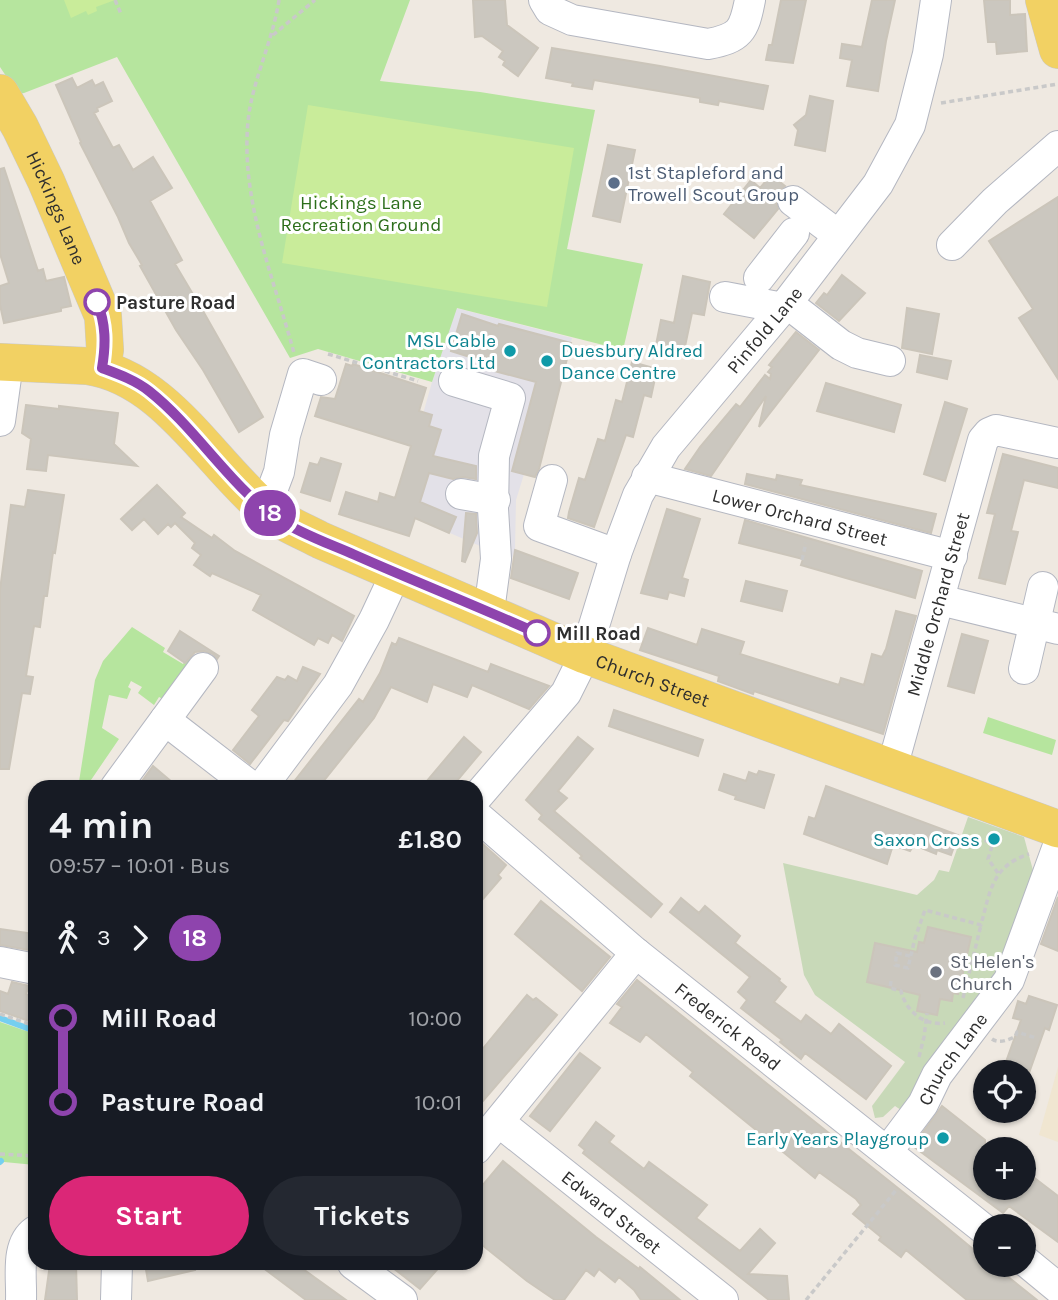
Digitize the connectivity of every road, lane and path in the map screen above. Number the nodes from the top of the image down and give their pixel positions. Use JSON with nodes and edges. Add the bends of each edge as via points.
{"nodes":[{"id":1,"x":115,"y":0,"type":"edge"},
{"id":2,"x":279,"y":0,"type":"edge"},
{"id":3,"x":315,"y":0,"type":"edge"},
{"id":4,"x":544,"y":0,"type":"edge"},
{"id":5,"x":750,"y":0,"type":"edge"},
{"id":6,"x":936,"y":0,"type":"edge"},
{"id":7,"x":1044,"y":0,"type":"edge"},
{"id":8,"x":121,"y":14,"type":"dead end"},
{"id":9,"x":272,"y":36,"type":"junction"},
{"id":10,"x":1058,"y":50,"type":"edge"},
{"id":11,"x":1058,"y":83,"type":"edge"},
{"id":12,"x":0,"y":93,"type":"edge"},
{"id":13,"x":951,"y":101,"type":"dead end"},
{"id":14,"x":1058,"y":146,"type":"edge"},
{"id":15,"x":793,"y":201,"type":"dead end"},
{"id":16,"x":794,"y":233,"type":"dead end"},
{"id":17,"x":838,"y":235,"type":"junction"},
{"id":18,"x":952,"y":245,"type":"dead end"},
{"id":19,"x":725,"y":297,"type":"dead end"},
{"id":20,"x":790,"y":299,"type":"junction"},
{"id":21,"x":882,"y":351,"type":"dead end"},
{"id":22,"x":4,"y":362,"type":"edge"},
{"id":23,"x":102,"y":368,"type":"junction"},
{"id":24,"x":306,"y":370,"type":"junction"},
{"id":25,"x":418,"y":381,"type":"dead end"},
{"id":26,"x":454,"y":382,"type":"dead end"},
{"id":27,"x":0,"y":421,"type":"edge"},
{"id":28,"x":1058,"y":443,"type":"edge"},
{"id":29,"x":647,"y":477,"type":"junction"},
{"id":30,"x":552,"y":480,"type":"dead end"},
{"id":31,"x":461,"y":494,"type":"dead end"},
{"id":32,"x":495,"y":500,"type":"junction"},
{"id":33,"x":265,"y":509,"type":"junction"},
{"id":34,"x":616,"y":554,"type":"junction"},
{"id":35,"x":951,"y":556,"type":"junction"},
{"id":36,"x":396,"y":573,"type":"junction"},
{"id":37,"x":1043,"y":587,"type":"dead end"},
{"id":38,"x":940,"y":600,"type":"junction"},
{"id":39,"x":489,"y":611,"type":"junction"},
{"id":40,"x":1047,"y":626,"type":"edge"},
{"id":41,"x":585,"y":655,"type":"junction"},
{"id":42,"x":203,"y":668,"type":"dead end"},
{"id":43,"x":1024,"y":669,"type":"dead end"},
{"id":44,"x":165,"y":720,"type":"junction"},
{"id":45,"x":892,"y":768,"type":"junction"},
{"id":46,"x":121,"y":780,"type":"edge"},
{"id":47,"x":243,"y":780,"type":"edge"},
{"id":48,"x":267,"y":780,"type":"edge"},
{"id":49,"x":483,"y":790,"type":"edge"},
{"id":50,"x":483,"y":821,"type":"edge"},
{"id":51,"x":1051,"y":842,"type":"edge"},
{"id":52,"x":993,"y":844,"type":"dead end"},
{"id":53,"x":998,"y":873,"type":"junction"},
{"id":54,"x":981,"y":925,"type":"junction"},
{"id":55,"x":636,"y":953,"type":"junction"},
{"id":56,"x":910,"y":956,"type":"junction"},
{"id":57,"x":0,"y":962,"type":"edge"},
{"id":58,"x":28,"y":968,"type":"edge"},
{"id":59,"x":891,"y":981,"type":"dead end"},
{"id":60,"x":0,"y":1014,"type":"edge"},
{"id":61,"x":962,"y":1016,"type":"junction"},
{"id":62,"x":28,"y":1024,"type":"edge"},
{"id":63,"x":1036,"y":1038,"type":"dead end"},
{"id":64,"x":499,"y":1122,"type":"junction"},
{"id":65,"x":483,"y":1141,"type":"edge"},
{"id":66,"x":887,"y":1152,"type":"junction"},
{"id":67,"x":0,"y":1154,"type":"edge"},
{"id":68,"x":28,"y":1156,"type":"edge"},
{"id":69,"x":911,"y":1171,"type":"junction"},
{"id":70,"x":973,"y":1220,"type":"edge"},
{"id":71,"x":28,"y":1239,"type":"edge"},
{"id":72,"x":117,"y":1270,"type":"edge"},
{"id":73,"x":370,"y":1270,"type":"edge"},
{"id":74,"x":1036,"y":1271,"type":"edge"},
{"id":75,"x":1058,"y":1288,"type":"edge"},
{"id":76,"x":14,"y":1292,"type":"edge"},
{"id":77,"x":116,"y":1300,"type":"edge"},
{"id":78,"x":402,"y":1300,"type":"edge"},
{"id":79,"x":723,"y":1300,"type":"edge"},
{"id":80,"x":806,"y":1300,"type":"edge"}],
"edges":[{"from":1,"to":8,"type":"path"},
{"from":2,"to":9,"type":"path"},
{"from":3,"to":9,"type":"path"},
{"from":4,"to":5,"type":"street","via":[[550,10],[572,20],[708,44],[739,33]]},
{"from":6,"to":17,"type":"street","name":"Pinfold Lane","via":[[928,54],[909,125],[878,184]]},
{"from":7,"to":10,"type":"main road"},
{"from":9,"to":24,"type":"path","via":[[249,114],[250,183],[256,218]]},
{"from":11,"to":13,"type":"path"},
{"from":12,"to":23,"type":"main road","name":"Hickings Lane","via":[[46,181],[103,316]]},
{"from":14,"to":18,"type":"street"},
{"from":15,"to":17,"type":"street"},
{"from":16,"to":20,"type":"street","via":[[759,278],[787,277]]},
{"from":17,"to":20,"type":"street","name":"Pinfold Lane"},
{"from":19,"to":20,"type":"street"},
{"from":20,"to":21,"type":"street","via":[[841,345],[857,353]]},
{"from":20,"to":29,"type":"street","name":"Pinfold Lane","via":[[666,447]]},
{"from":22,"to":23,"type":"main road"},
{"from":22,"to":27,"type":"street"},
{"from":23,"to":33,"type":"main road","name":"Church Street","via":[[149,391]]},
{"from":24,"to":25,"type":"path","via":[[309,354],[318,352]]},
{"from":24,"to":33,"type":"street"},
{"from":26,"to":32,"type":"street","via":[[510,398],[487,434],[494,456]]},
{"from":28,"to":35,"type":"street","name":"Middle Orchard Street","via":[[996,429],[989,433],[983,440]]},
{"from":29,"to":34,"type":"street","name":"Pinfold Lane"},
{"from":29,"to":35,"type":"street","name":"Lower Orchard Street"},
{"from":30,"to":34,"type":"street","via":[[539,526]]},
{"from":31,"to":32,"type":"street"},
{"from":32,"to":39,"type":"street","via":[[496,559]]},
{"from":33,"to":36,"type":"main road","name":"Church Street","via":[[300,530]]},
{"from":34,"to":41,"type":"street","name":"Pinfold Lane"},
{"from":35,"to":38,"type":"street","name":"Middle Orchard Street"},
{"from":36,"to":39,"type":"main road","name":"Church Street"},
{"from":36,"to":48,"type":"street","via":[[338,685]]},
{"from":37,"to":40,"type":"street"},
{"from":38,"to":40,"type":"street"},
{"from":38,"to":45,"type":"street","name":"Middle Orchard Street"},
{"from":39,"to":41,"type":"main road","name":"Church Street"},
{"from":40,"to":43,"type":"street"},
{"from":41,"to":45,"type":"main road","name":"Church Street"},
{"from":41,"to":49,"type":"street","via":[[555,708]]},
{"from":42,"to":44,"type":"street"},
{"from":44,"to":46,"type":"street"},
{"from":44,"to":47,"type":"street"},
{"from":45,"to":51,"type":"main road","name":"Church Street"},
{"from":50,"to":55,"type":"street","name":"Frederick Road"},
{"from":51,"to":53,"type":"path","via":[[1013,859]]},
{"from":51,"to":61,"type":"street","name":"Church Lane","via":[[1009,980]]},
{"from":52,"to":53,"type":"path","via":[[988,859]]},
{"from":53,"to":54,"type":"path"},
{"from":54,"to":56,"type":"path","via":[[925,910]]},
{"from":54,"to":61,"type":"path"},
{"from":55,"to":64,"type":"street"},
{"from":55,"to":66,"type":"street","name":"Frederick Road"},
{"from":56,"to":56,"type":"path","via":[[908,968],[894,967],[897,953]]},
{"from":57,"to":58,"type":"street"},
{"from":59,"to":61,"type":"path","via":[[890,988],[901,991],[908,1008],[926,1023],[944,1024]]},
{"from":60,"to":62,"type":"path"},
{"from":61,"to":63,"type":"path","via":[[996,1042],[1015,1037],[1017,1032]]},
{"from":61,"to":66,"type":"street","name":"Church Lane","via":[[923,1104]]},
{"from":64,"to":65,"type":"street"},
{"from":64,"to":79,"type":"street","name":"Edward Street"},
{"from":66,"to":69,"type":"street","name":"Frederick Road"},
{"from":67,"to":68,"type":"path"},
{"from":69,"to":70,"type":"street","name":"Frederick Road"},
{"from":69,"to":80,"type":"path"},
{"from":71,"to":76,"type":"street"},
{"from":72,"to":77,"type":"street"},
{"from":73,"to":78,"type":"street"},
{"from":74,"to":75,"type":"street"}]}
